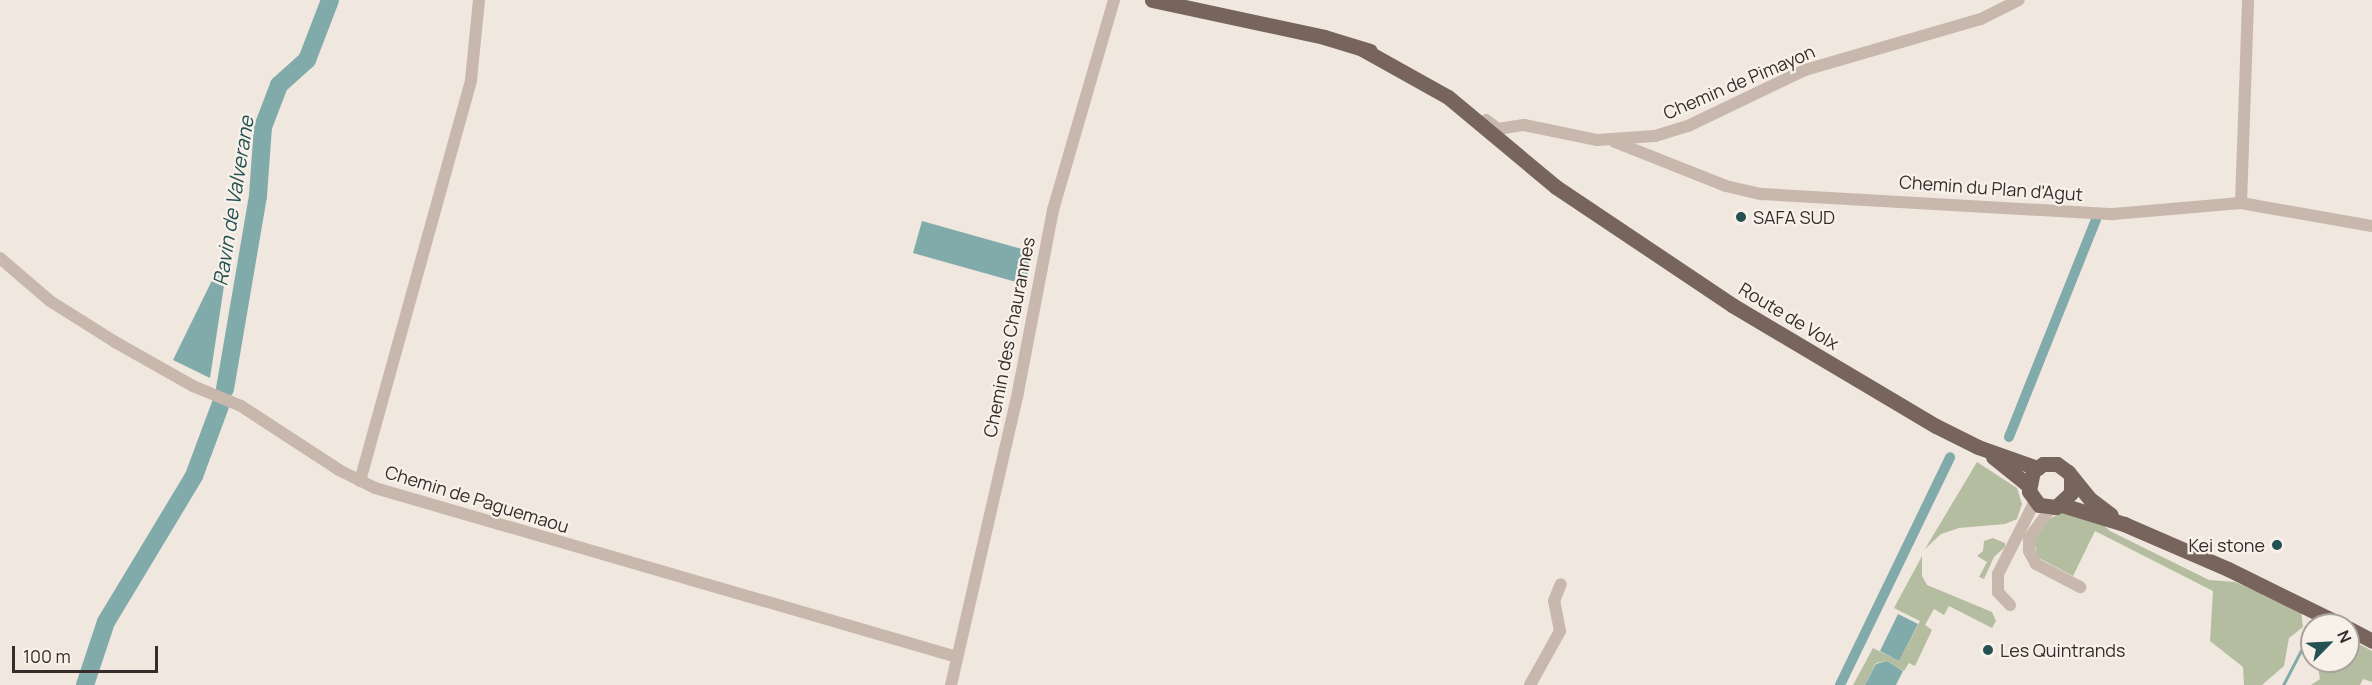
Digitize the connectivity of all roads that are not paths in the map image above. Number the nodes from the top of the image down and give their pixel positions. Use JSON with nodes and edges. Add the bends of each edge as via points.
{"nodes":[{"id":1,"x":479,"y":0,"type":"edge"},
{"id":2,"x":1114,"y":0,"type":"edge"},
{"id":3,"x":1152,"y":0,"type":"edge"},
{"id":4,"x":2019,"y":0,"type":"edge"},
{"id":5,"x":2248,"y":0,"type":"edge"},
{"id":6,"x":1362,"y":49,"type":"junction"},
{"id":7,"x":1448,"y":97,"type":"junction"},
{"id":8,"x":1501,"y":128,"type":"junction"},
{"id":9,"x":1615,"y":142,"type":"junction"},
{"id":10,"x":2241,"y":203,"type":"junction"},
{"id":11,"x":1586,"y":208,"type":"junction"},
{"id":12,"x":2372,"y":226,"type":"edge"},
{"id":13,"x":0,"y":258,"type":"edge"},
{"id":14,"x":1978,"y":447,"type":"junction"},
{"id":15,"x":2037,"y":468,"type":"junction"},
{"id":16,"x":2072,"y":478,"type":"junction"},
{"id":17,"x":360,"y":481,"type":"junction"},
{"id":18,"x":2028,"y":485,"type":"junction"},
{"id":19,"x":2035,"y":501,"type":"junction"},
{"id":20,"x":2056,"y":506,"type":"junction"},
{"id":21,"x":2124,"y":524,"type":"junction"},
{"id":22,"x":1561,"y":584,"type":"dead end"},
{"id":23,"x":2080,"y":587,"type":"dead end"},
{"id":24,"x":2010,"y":605,"type":"dead end"},
{"id":25,"x":2318,"y":613,"type":"edge"},
{"id":26,"x":957,"y":657,"type":"junction"},
{"id":27,"x":951,"y":685,"type":"edge"},
{"id":28,"x":1530,"y":685,"type":"edge"}],
"edges":[{"from":1,"to":17,"type":"street","name":"Chemin de Paguemaou","via":[[471,80]]},
{"from":2,"to":26,"type":"street","name":"Chemin des Chaurannes","via":[[1053,210],[1018,392]]},
{"from":3,"to":6,"type":"main road","name":"Route de Volx"},
{"from":4,"to":9,"type":"street","name":"Chemin de Pimayon","via":[[1981,19],[1798,72],[1673,132]]},
{"from":5,"to":10,"type":"street"},
{"from":6,"to":7,"type":"main road","name":"Route de Volx"},
{"from":6,"to":8,"type":"main road","name":"Route de Volx","via":[[1424,72],[1453,89]]},
{"from":7,"to":8,"type":"street","via":[[1460,100],[1495,128]]},
{"from":7,"to":11,"type":"main road","name":"Route de Volx"},
{"from":8,"to":9,"type":"street","name":"Chemin de Pimayon","via":[[1524,125]]},
{"from":8,"to":11,"type":"main road","name":"Route de Volx"},
{"from":9,"to":10,"type":"street","name":"Chemin du Plan d'Agut","via":[[1726,186],[1762,194],[2113,214]]},
{"from":10,"to":12,"type":"street","name":"Chemin du Plan d'Agut"},
{"from":11,"to":14,"type":"main road","name":"Route de Volx","via":[[1732,305],[1887,398]]},
{"from":13,"to":17,"type":"street","via":[[73,316],[194,386],[241,406]]},
{"from":14,"to":15,"type":"main road","name":"Route de Volx"},
{"from":14,"to":18,"type":"main road","name":"Route de Volx"},
{"from":15,"to":16,"type":"main road","via":[[2057,464]]},
{"from":15,"to":18,"type":"main road"},
{"from":16,"to":20,"type":"main road","via":[[2072,493]]},
{"from":16,"to":21,"type":"main road"},
{"from":17,"to":26,"type":"street","name":"Chemin de Paguemaou","via":[[448,511]]},
{"from":18,"to":19,"type":"main road"},
{"from":19,"to":20,"type":"main road"},
{"from":19,"to":24,"type":"street","via":[[1998,574],[1998,592]]},
{"from":20,"to":21,"type":"main road"},
{"from":20,"to":23,"type":"street","via":[[2029,538],[2029,551],[2036,564]]},
{"from":21,"to":25,"type":"main road"},
{"from":22,"to":28,"type":"street","via":[[1554,601],[1560,631]]},
{"from":26,"to":27,"type":"street","name":"Chemin des Chaurannes"}]}
